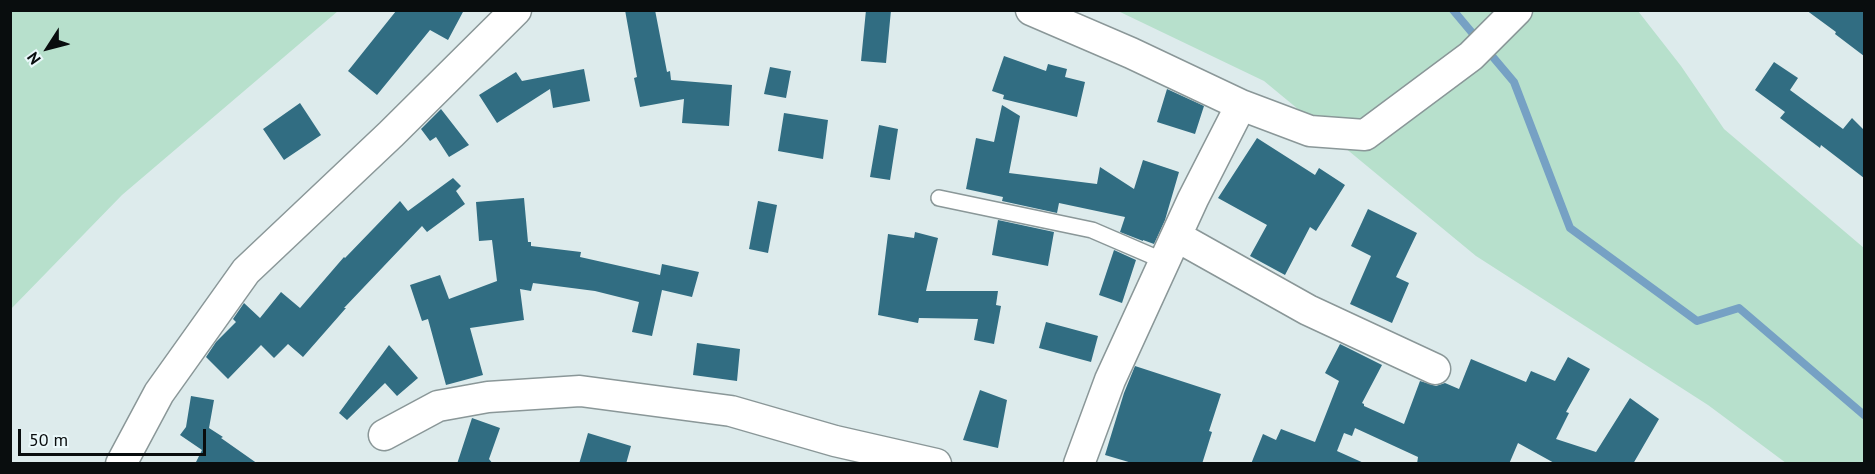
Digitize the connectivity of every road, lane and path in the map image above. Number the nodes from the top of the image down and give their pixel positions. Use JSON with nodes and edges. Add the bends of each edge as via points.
{"nodes":[{"id":1,"x":516,"y":10,"type":"edge"},
{"id":2,"x":1031,"y":10,"type":"edge"},
{"id":3,"x":1517,"y":10,"type":"edge"},
{"id":4,"x":1241,"y":105,"type":"junction"},
{"id":5,"x":939,"y":198,"type":"dead end"},
{"id":6,"x":1170,"y":248,"type":"junction"},
{"id":7,"x":1436,"y":369,"type":"dead end"},
{"id":8,"x":384,"y":435,"type":"dead end"},
{"id":9,"x":121,"y":464,"type":"edge"},
{"id":10,"x":936,"y":464,"type":"edge"},
{"id":11,"x":1079,"y":464,"type":"edge"}],
"edges":[{"from":1,"to":9,"type":"street","via":[[246,271],[159,393]]},
{"from":2,"to":4,"type":"street"},
{"from":3,"to":4,"type":"street","via":[[1471,56],[1365,135],[1310,131]]},
{"from":4,"to":6,"type":"street"},
{"from":5,"to":6,"type":"lane"},
{"from":6,"to":7,"type":"street"},
{"from":6,"to":11,"type":"street","via":[[1110,380]]},
{"from":8,"to":10,"type":"street","via":[[438,406],[488,397],[580,391],[731,411],[835,441]]}]}
